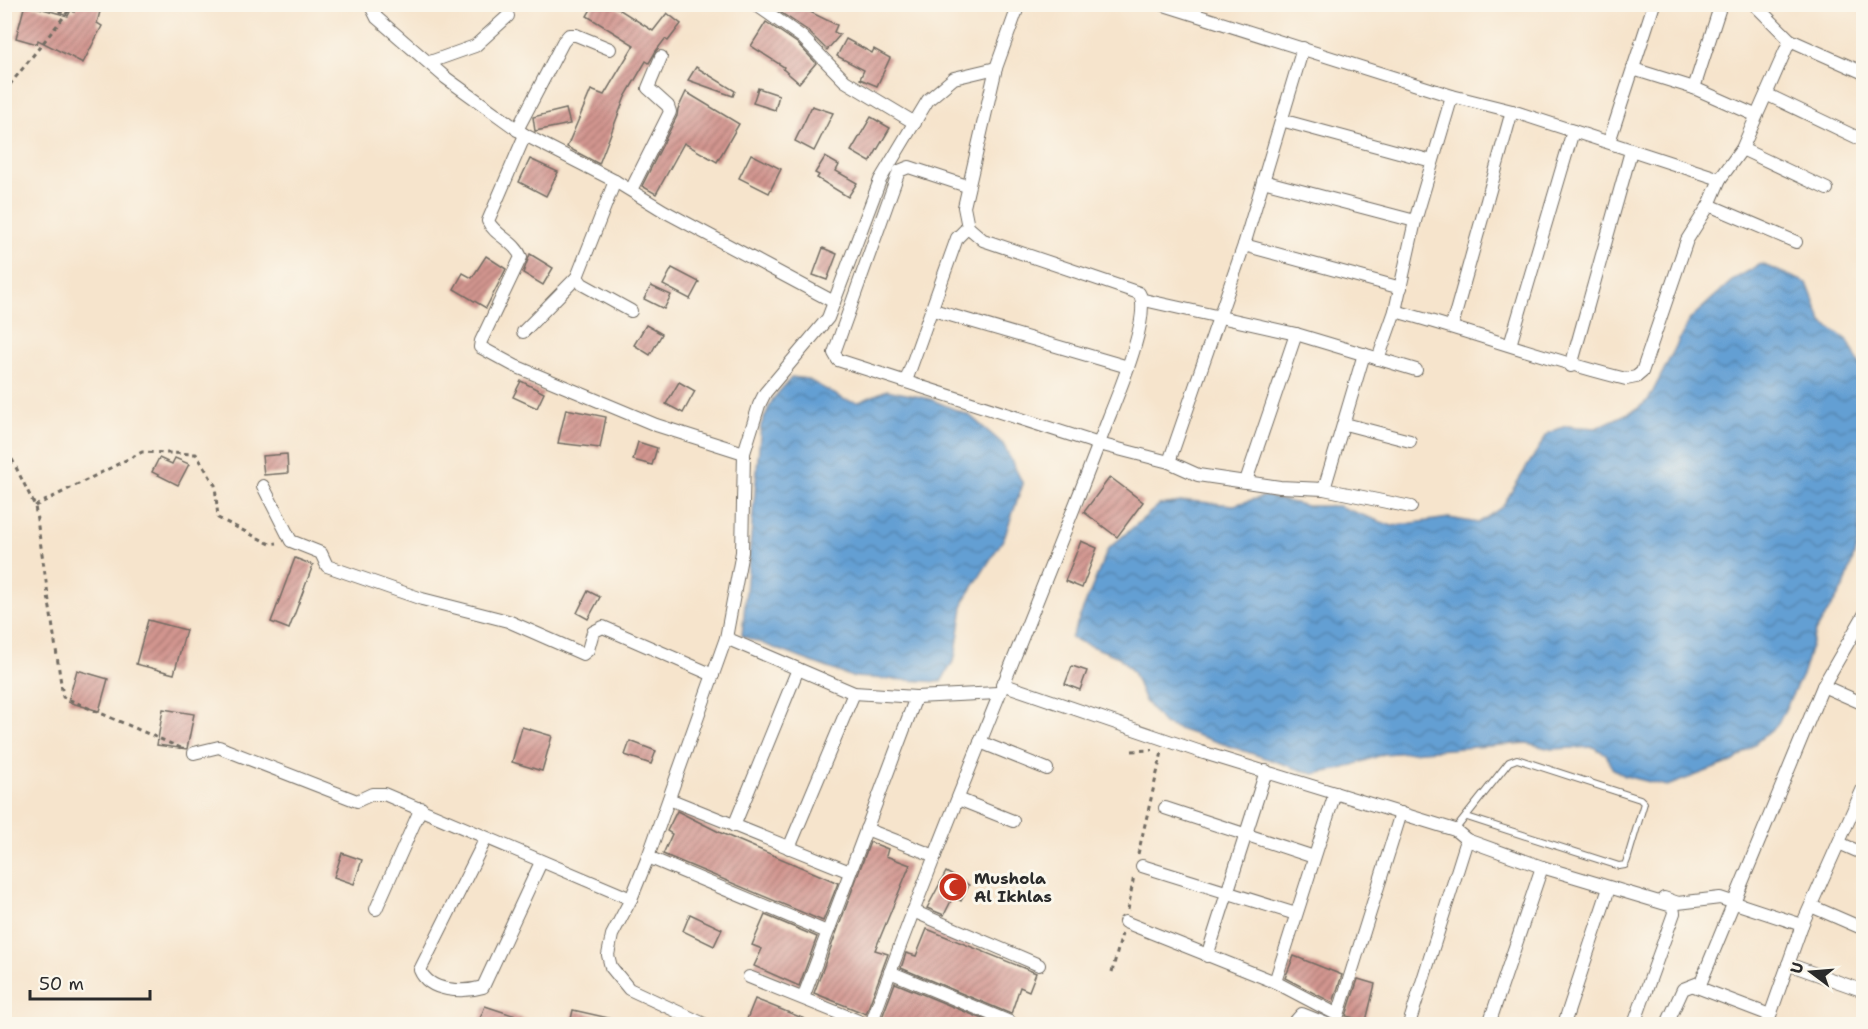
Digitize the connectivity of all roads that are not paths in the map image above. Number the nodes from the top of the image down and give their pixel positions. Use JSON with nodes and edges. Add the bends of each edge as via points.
{"nodes":[{"id":1,"x":370,"y":4,"type":"edge"},
{"id":2,"x":755,"y":4,"type":"edge"},
{"id":3,"x":1019,"y":4,"type":"edge"},
{"id":4,"x":1161,"y":4,"type":"edge"},
{"id":5,"x":1654,"y":4,"type":"edge"},
{"id":6,"x":1721,"y":4,"type":"edge"},
{"id":7,"x":1754,"y":4,"type":"edge"},
{"id":8,"x":508,"y":16,"type":"dead end"},
{"id":9,"x":1790,"y":40,"type":"junction"},
{"id":10,"x":1304,"y":48,"type":"junction"},
{"id":11,"x":610,"y":49,"type":"dead end"},
{"id":12,"x":661,"y":57,"type":"dead end"},
{"id":13,"x":430,"y":62,"type":"junction"},
{"id":14,"x":996,"y":68,"type":"junction"},
{"id":15,"x":1633,"y":69,"type":"junction"},
{"id":16,"x":1863,"y":73,"type":"edge"},
{"id":17,"x":1694,"y":88,"type":"junction"},
{"id":18,"x":1768,"y":95,"type":"junction"},
{"id":19,"x":1452,"y":96,"type":"junction"},
{"id":20,"x":1512,"y":111,"type":"junction"},
{"id":21,"x":1755,"y":116,"type":"junction"},
{"id":22,"x":1281,"y":120,"type":"junction"},
{"id":23,"x":915,"y":123,"type":"junction"},
{"id":24,"x":1573,"y":131,"type":"junction"},
{"id":25,"x":521,"y":133,"type":"junction"},
{"id":26,"x":1858,"y":138,"type":"dead end"},
{"id":27,"x":1609,"y":142,"type":"junction"},
{"id":28,"x":1742,"y":149,"type":"junction"},
{"id":29,"x":1631,"y":151,"type":"junction"},
{"id":30,"x":1432,"y":161,"type":"junction"},
{"id":31,"x":1720,"y":179,"type":"junction"},
{"id":32,"x":615,"y":181,"type":"junction"},
{"id":33,"x":1263,"y":181,"type":"junction"},
{"id":34,"x":967,"y":186,"type":"junction"},
{"id":35,"x":1827,"y":189,"type":"dead end"},
{"id":36,"x":631,"y":190,"type":"junction"},
{"id":37,"x":1710,"y":205,"type":"junction"},
{"id":38,"x":1415,"y":221,"type":"junction"},
{"id":39,"x":968,"y":227,"type":"junction"},
{"id":40,"x":1796,"y":242,"type":"dead end"},
{"id":41,"x":1244,"y":244,"type":"junction"},
{"id":42,"x":577,"y":277,"type":"junction"},
{"id":43,"x":1401,"y":288,"type":"junction"},
{"id":44,"x":1144,"y":300,"type":"junction"},
{"id":45,"x":834,"y":302,"type":"junction"},
{"id":46,"x":933,"y":310,"type":"junction"},
{"id":47,"x":631,"y":311,"type":"dead end"},
{"id":48,"x":1395,"y":311,"type":"junction"},
{"id":49,"x":1219,"y":316,"type":"junction"},
{"id":50,"x":1452,"y":326,"type":"junction"},
{"id":51,"x":523,"y":332,"type":"dead end"},
{"id":52,"x":1296,"y":334,"type":"junction"},
{"id":53,"x":1510,"y":345,"type":"junction"},
{"id":54,"x":1364,"y":354,"type":"junction"},
{"id":55,"x":1378,"y":359,"type":"junction"},
{"id":56,"x":1571,"y":366,"type":"junction"},
{"id":57,"x":1128,"y":368,"type":"junction"},
{"id":58,"x":1416,"y":370,"type":"dead end"},
{"id":59,"x":906,"y":381,"type":"junction"},
{"id":60,"x":1345,"y":424,"type":"junction"},
{"id":61,"x":1410,"y":441,"type":"dead end"},
{"id":62,"x":1099,"y":444,"type":"junction"},
{"id":63,"x":744,"y":453,"type":"junction"},
{"id":64,"x":1169,"y":462,"type":"junction"},
{"id":65,"x":1246,"y":482,"type":"junction"},
{"id":66,"x":263,"y":486,"type":"dead end"},
{"id":67,"x":1324,"y":489,"type":"junction"},
{"id":68,"x":1411,"y":507,"type":"dead end"},
{"id":69,"x":1863,"y":615,"type":"edge"},
{"id":70,"x":726,"y":638,"type":"junction"},
{"id":71,"x":798,"y":669,"type":"junction"},
{"id":72,"x":713,"y":675,"type":"junction"},
{"id":73,"x":1823,"y":686,"type":"junction"},
{"id":74,"x":1000,"y":688,"type":"junction"},
{"id":75,"x":854,"y":693,"type":"junction"},
{"id":76,"x":916,"y":697,"type":"junction"},
{"id":77,"x":1863,"y":704,"type":"edge"},
{"id":78,"x":981,"y":742,"type":"junction"},
{"id":79,"x":194,"y":753,"type":"road end"},
{"id":80,"x":1047,"y":769,"type":"dead end"},
{"id":81,"x":1266,"y":771,"type":"junction"},
{"id":82,"x":1863,"y":786,"type":"edge"},
{"id":83,"x":1335,"y":793,"type":"junction"},
{"id":84,"x":669,"y":799,"type":"junction"},
{"id":85,"x":958,"y":799,"type":"junction"},
{"id":86,"x":421,"y":808,"type":"junction"},
{"id":87,"x":1165,"y":808,"type":"dead end"},
{"id":88,"x":1401,"y":813,"type":"junction"},
{"id":89,"x":1467,"y":817,"type":"junction"},
{"id":90,"x":1013,"y":821,"type":"dead end"},
{"id":91,"x":734,"y":826,"type":"junction"},
{"id":92,"x":866,"y":829,"type":"junction"},
{"id":93,"x":1455,"y":830,"type":"junction"},
{"id":94,"x":1246,"y":836,"type":"junction"},
{"id":95,"x":486,"y":838,"type":"junction"},
{"id":96,"x":1467,"y":840,"type":"junction"},
{"id":97,"x":1839,"y":843,"type":"junction"},
{"id":98,"x":1484,"y":845,"type":"junction"},
{"id":99,"x":789,"y":848,"type":"junction"},
{"id":100,"x":1863,"y":854,"type":"edge"},
{"id":101,"x":935,"y":856,"type":"junction"},
{"id":102,"x":648,"y":857,"type":"junction"},
{"id":103,"x":1314,"y":857,"type":"junction"},
{"id":104,"x":541,"y":862,"type":"junction"},
{"id":105,"x":1138,"y":864,"type":"road end"},
{"id":106,"x":1542,"y":867,"type":"junction"},
{"id":107,"x":850,"y":873,"type":"junction"},
{"id":108,"x":1609,"y":888,"type":"junction"},
{"id":109,"x":1229,"y":894,"type":"junction"},
{"id":110,"x":631,"y":899,"type":"junction"},
{"id":111,"x":1734,"y":901,"type":"junction"},
{"id":112,"x":1811,"y":906,"type":"junction"},
{"id":113,"x":376,"y":909,"type":"dead end"},
{"id":114,"x":913,"y":911,"type":"junction"},
{"id":115,"x":1296,"y":914,"type":"junction"},
{"id":116,"x":1125,"y":922,"type":"road end"},
{"id":117,"x":1802,"y":925,"type":"junction"},
{"id":118,"x":1863,"y":929,"type":"edge"},
{"id":119,"x":826,"y":932,"type":"junction"},
{"id":120,"x":1207,"y":956,"type":"junction"},
{"id":121,"x":1788,"y":964,"type":"junction"},
{"id":122,"x":1040,"y":965,"type":"dead end"},
{"id":123,"x":890,"y":972,"type":"junction"},
{"id":124,"x":749,"y":977,"type":"dead end"},
{"id":125,"x":1275,"y":982,"type":"junction"},
{"id":126,"x":1694,"y":986,"type":"junction"},
{"id":127,"x":1863,"y":991,"type":"edge"},
{"id":128,"x":803,"y":998,"type":"junction"},
{"id":129,"x":1768,"y":1020,"type":"edge"},
{"id":130,"x":1010,"y":1022,"type":"dead end"},
{"id":131,"x":704,"y":1024,"type":"edge"},
{"id":132,"x":866,"y":1024,"type":"edge"},
{"id":133,"x":871,"y":1024,"type":"edge"},
{"id":134,"x":1293,"y":1024,"type":"edge"},
{"id":135,"x":1327,"y":1024,"type":"edge"},
{"id":136,"x":1409,"y":1024,"type":"edge"},
{"id":137,"x":1489,"y":1024,"type":"edge"},
{"id":138,"x":1564,"y":1024,"type":"edge"},
{"id":139,"x":1634,"y":1024,"type":"edge"},
{"id":140,"x":1667,"y":1024,"type":"edge"}],
"edges":[{"from":1,"to":13,"type":"street","via":[[377,18]]},
{"from":2,"to":23,"type":"street","via":[[802,37],[844,81]]},
{"from":3,"to":14,"type":"street"},
{"from":4,"to":10,"type":"street"},
{"from":5,"to":15,"type":"street"},
{"from":6,"to":17,"type":"street"},
{"from":7,"to":9,"type":"street"},
{"from":8,"to":13,"type":"street","via":[[475,46]]},
{"from":9,"to":16,"type":"street"},
{"from":9,"to":18,"type":"street"},
{"from":10,"to":19,"type":"street"},
{"from":10,"to":22,"type":"street"},
{"from":11,"to":25,"type":"street","via":[[569,35]]},
{"from":12,"to":36,"type":"street","via":[[648,88],[670,112]]},
{"from":13,"to":25,"type":"street"},
{"from":14,"to":23,"type":"street","via":[[954,78],[928,100]]},
{"from":14,"to":34,"type":"street"},
{"from":15,"to":17,"type":"street"},
{"from":15,"to":27,"type":"street"},
{"from":17,"to":21,"type":"street"},
{"from":18,"to":21,"type":"street"},
{"from":18,"to":26,"type":"street"},
{"from":19,"to":20,"type":"street"},
{"from":19,"to":30,"type":"street"},
{"from":20,"to":24,"type":"street"},
{"from":20,"to":50,"type":"street"},
{"from":21,"to":28,"type":"street"},
{"from":22,"to":30,"type":"street"},
{"from":22,"to":33,"type":"street"},
{"from":23,"to":45,"type":"street","via":[[880,180]]},
{"from":24,"to":27,"type":"street"},
{"from":24,"to":53,"type":"street"},
{"from":25,"to":32,"type":"street"},
{"from":25,"to":63,"type":"street","via":[[488,221],[490,227],[519,249],[522,257],[480,347],[656,425]]},
{"from":27,"to":29,"type":"street"},
{"from":28,"to":31,"type":"street"},
{"from":28,"to":35,"type":"street"},
{"from":29,"to":31,"type":"street"},
{"from":29,"to":56,"type":"street"},
{"from":30,"to":38,"type":"street"},
{"from":31,"to":37,"type":"street"},
{"from":32,"to":36,"type":"street"},
{"from":32,"to":42,"type":"street"},
{"from":33,"to":38,"type":"street"},
{"from":33,"to":41,"type":"street"},
{"from":34,"to":39,"type":"street","via":[[964,207]]},
{"from":34,"to":59,"type":"street","via":[[909,167],[899,171],[834,353],[838,360]]},
{"from":36,"to":45,"type":"street"},
{"from":37,"to":40,"type":"street"},
{"from":37,"to":56,"type":"street","via":[[1687,240],[1642,372],[1626,379]]},
{"from":38,"to":43,"type":"street"},
{"from":39,"to":44,"type":"street","via":[[983,240],[1139,293]]},
{"from":39,"to":46,"type":"street","via":[[957,238]]},
{"from":41,"to":43,"type":"street"},
{"from":41,"to":49,"type":"street"},
{"from":42,"to":47,"type":"street","via":[[582,284]]},
{"from":42,"to":51,"type":"street"},
{"from":43,"to":48,"type":"street"},
{"from":44,"to":49,"type":"street"},
{"from":44,"to":57,"type":"street"},
{"from":45,"to":63,"type":"street","via":[[828,318],[765,393]]},
{"from":46,"to":57,"type":"street"},
{"from":46,"to":59,"type":"street"},
{"from":48,"to":50,"type":"street"},
{"from":48,"to":55,"type":"street"},
{"from":49,"to":52,"type":"street"},
{"from":49,"to":64,"type":"street"},
{"from":50,"to":53,"type":"street"},
{"from":52,"to":54,"type":"street"},
{"from":52,"to":65,"type":"street"},
{"from":53,"to":56,"type":"street"},
{"from":54,"to":55,"type":"street"},
{"from":54,"to":60,"type":"street"},
{"from":55,"to":58,"type":"street"},
{"from":57,"to":62,"type":"street"},
{"from":59,"to":62,"type":"street"},
{"from":60,"to":61,"type":"street"},
{"from":60,"to":67,"type":"street"},
{"from":62,"to":64,"type":"street"},
{"from":62,"to":74,"type":"street"},
{"from":63,"to":70,"type":"street","via":[[742,552]]},
{"from":64,"to":65,"type":"street","via":[[1198,475]]},
{"from":65,"to":67,"type":"street"},
{"from":66,"to":72,"type":"street","via":[[291,541],[321,553],[327,566],[422,599],[508,621],[583,654],[593,632],[603,627]]},
{"from":67,"to":68,"type":"street"},
{"from":69,"to":73,"type":"street"},
{"from":70,"to":71,"type":"street"},
{"from":70,"to":72,"type":"street"},
{"from":71,"to":75,"type":"street"},
{"from":71,"to":91,"type":"street"},
{"from":72,"to":84,"type":"street"},
{"from":73,"to":77,"type":"street"},
{"from":73,"to":111,"type":"street"},
{"from":74,"to":76,"type":"street"},
{"from":74,"to":78,"type":"street"},
{"from":74,"to":81,"type":"street"},
{"from":75,"to":76,"type":"street"},
{"from":75,"to":99,"type":"street"},
{"from":76,"to":92,"type":"street"},
{"from":78,"to":80,"type":"street"},
{"from":78,"to":85,"type":"street"},
{"from":79,"to":86,"type":"street","via":[[219,747],[351,800],[376,793]]},
{"from":81,"to":83,"type":"street"},
{"from":81,"to":94,"type":"street"},
{"from":82,"to":97,"type":"street"},
{"from":83,"to":88,"type":"street"},
{"from":83,"to":103,"type":"street"},
{"from":84,"to":91,"type":"street"},
{"from":84,"to":102,"type":"street"},
{"from":85,"to":90,"type":"street"},
{"from":85,"to":101,"type":"street"},
{"from":86,"to":95,"type":"street"},
{"from":86,"to":113,"type":"street"},
{"from":87,"to":94,"type":"street"},
{"from":88,"to":93,"type":"street"},
{"from":88,"to":125,"type":"street","via":[[1338,1016]]},
{"from":89,"to":89,"type":"lane","via":[[1509,762],[1517,759],[1644,803],[1627,860],[1619,866]]},
{"from":89,"to":93,"type":"lane"},
{"from":91,"to":99,"type":"street"},
{"from":92,"to":101,"type":"street"},
{"from":92,"to":107,"type":"street"},
{"from":93,"to":96,"type":"street"},
{"from":94,"to":103,"type":"street"},
{"from":94,"to":109,"type":"street"},
{"from":95,"to":104,"type":"street"},
{"from":95,"to":104,"type":"street","via":[[420,970],[433,985],[468,992],[483,987]]},
{"from":96,"to":98,"type":"street"},
{"from":96,"to":136,"type":"street"},
{"from":97,"to":100,"type":"street"},
{"from":97,"to":112,"type":"street"},
{"from":98,"to":106,"type":"street"},
{"from":98,"to":111,"type":"street","via":[[1508,847],[1678,903],[1720,898]]},
{"from":99,"to":107,"type":"street"},
{"from":101,"to":114,"type":"street"},
{"from":102,"to":110,"type":"street"},
{"from":102,"to":119,"type":"street"},
{"from":103,"to":115,"type":"street"},
{"from":104,"to":110,"type":"street"},
{"from":105,"to":109,"type":"street"},
{"from":106,"to":108,"type":"street"},
{"from":106,"to":137,"type":"street"},
{"from":107,"to":119,"type":"street"},
{"from":108,"to":138,"type":"street"},
{"from":108,"to":139,"type":"street","via":[[1673,907]]},
{"from":109,"to":115,"type":"street"},
{"from":109,"to":120,"type":"street"},
{"from":110,"to":131,"type":"street","via":[[612,935],[608,955],[611,967],[629,989]]},
{"from":111,"to":117,"type":"street"},
{"from":111,"to":126,"type":"street","via":[[1701,982]]},
{"from":112,"to":117,"type":"street"},
{"from":112,"to":118,"type":"street"},
{"from":114,"to":122,"type":"street"},
{"from":114,"to":123,"type":"street"},
{"from":115,"to":125,"type":"street"},
{"from":116,"to":120,"type":"street"},
{"from":117,"to":121,"type":"street"},
{"from":119,"to":128,"type":"street"},
{"from":120,"to":125,"type":"street"},
{"from":121,"to":127,"type":"street"},
{"from":121,"to":129,"type":"street"},
{"from":123,"to":130,"type":"street"},
{"from":123,"to":133,"type":"street"},
{"from":124,"to":128,"type":"street"},
{"from":126,"to":129,"type":"street"},
{"from":126,"to":140,"type":"street","via":[[1683,989]]},
{"from":128,"to":132,"type":"street"},
{"from":134,"to":135,"type":"street","via":[[1302,1014]]}]}
